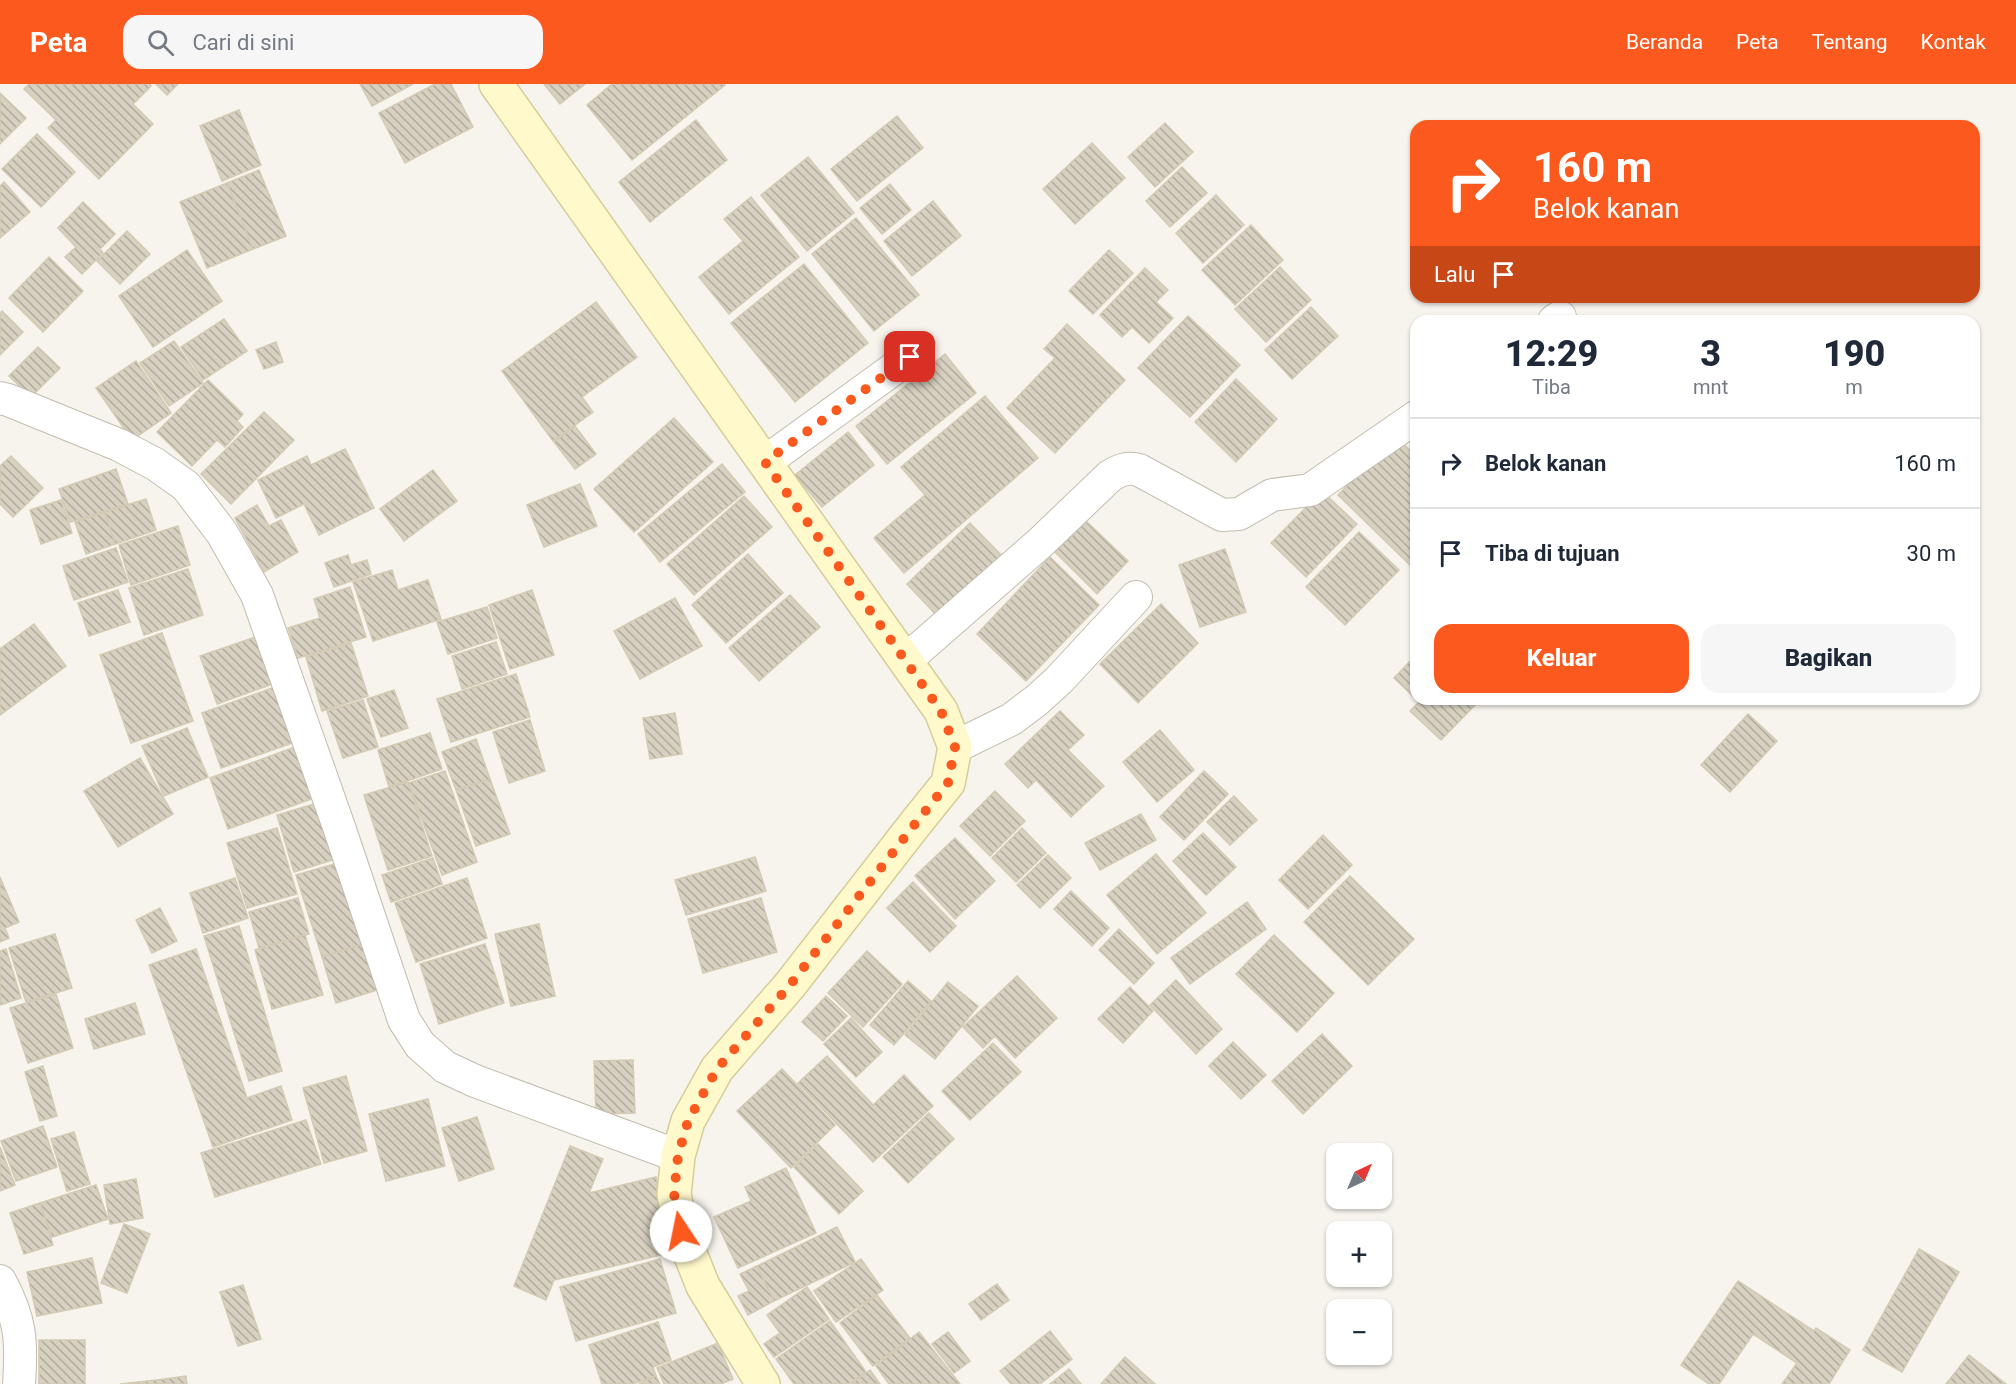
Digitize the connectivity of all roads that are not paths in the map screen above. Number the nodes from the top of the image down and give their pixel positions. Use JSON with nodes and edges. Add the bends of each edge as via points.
{"nodes":[{"id":1,"x":496,"y":84,"type":"edge"},
{"id":2,"x":910,"y":357,"type":"dead end"},
{"id":3,"x":0,"y":398,"type":"edge"},
{"id":4,"x":1410,"y":421,"type":"edge"},
{"id":5,"x":765,"y":462,"type":"junction"},
{"id":6,"x":1136,"y":597,"type":"dead end"},
{"id":7,"x":905,"y":661,"type":"junction"},
{"id":8,"x":955,"y":747,"type":"junction"},
{"id":9,"x":678,"y":1156,"type":"junction"},
{"id":10,"x":0,"y":1281,"type":"edge"},
{"id":11,"x":19,"y":1384,"type":"edge"},
{"id":12,"x":763,"y":1384,"type":"edge"}],
"edges":[{"from":1,"to":5,"type":"street"},
{"from":2,"to":5,"type":"street"},
{"from":3,"to":9,"type":"street","via":[[119,445],[155,464],[186,486],[222,533],[257,596],[404,1020],[420,1045],[445,1067],[475,1082]]},
{"from":4,"to":7,"type":"street","via":[[1310,490],[1272,495],[1239,514],[1222,515],[1138,470],[1121,470]]},
{"from":5,"to":7,"type":"street"},
{"from":6,"to":8,"type":"street","via":[[1038,700]]},
{"from":7,"to":8,"type":"street","via":[[941,711]]},
{"from":8,"to":9,"type":"street","via":[[948,783],[790,985],[717,1069],[688,1121]]},
{"from":9,"to":12,"type":"street","via":[[674,1194],[681,1231],[703,1286]]},
{"from":10,"to":11,"type":"street","via":[[18,1324],[22,1350]]}]}
